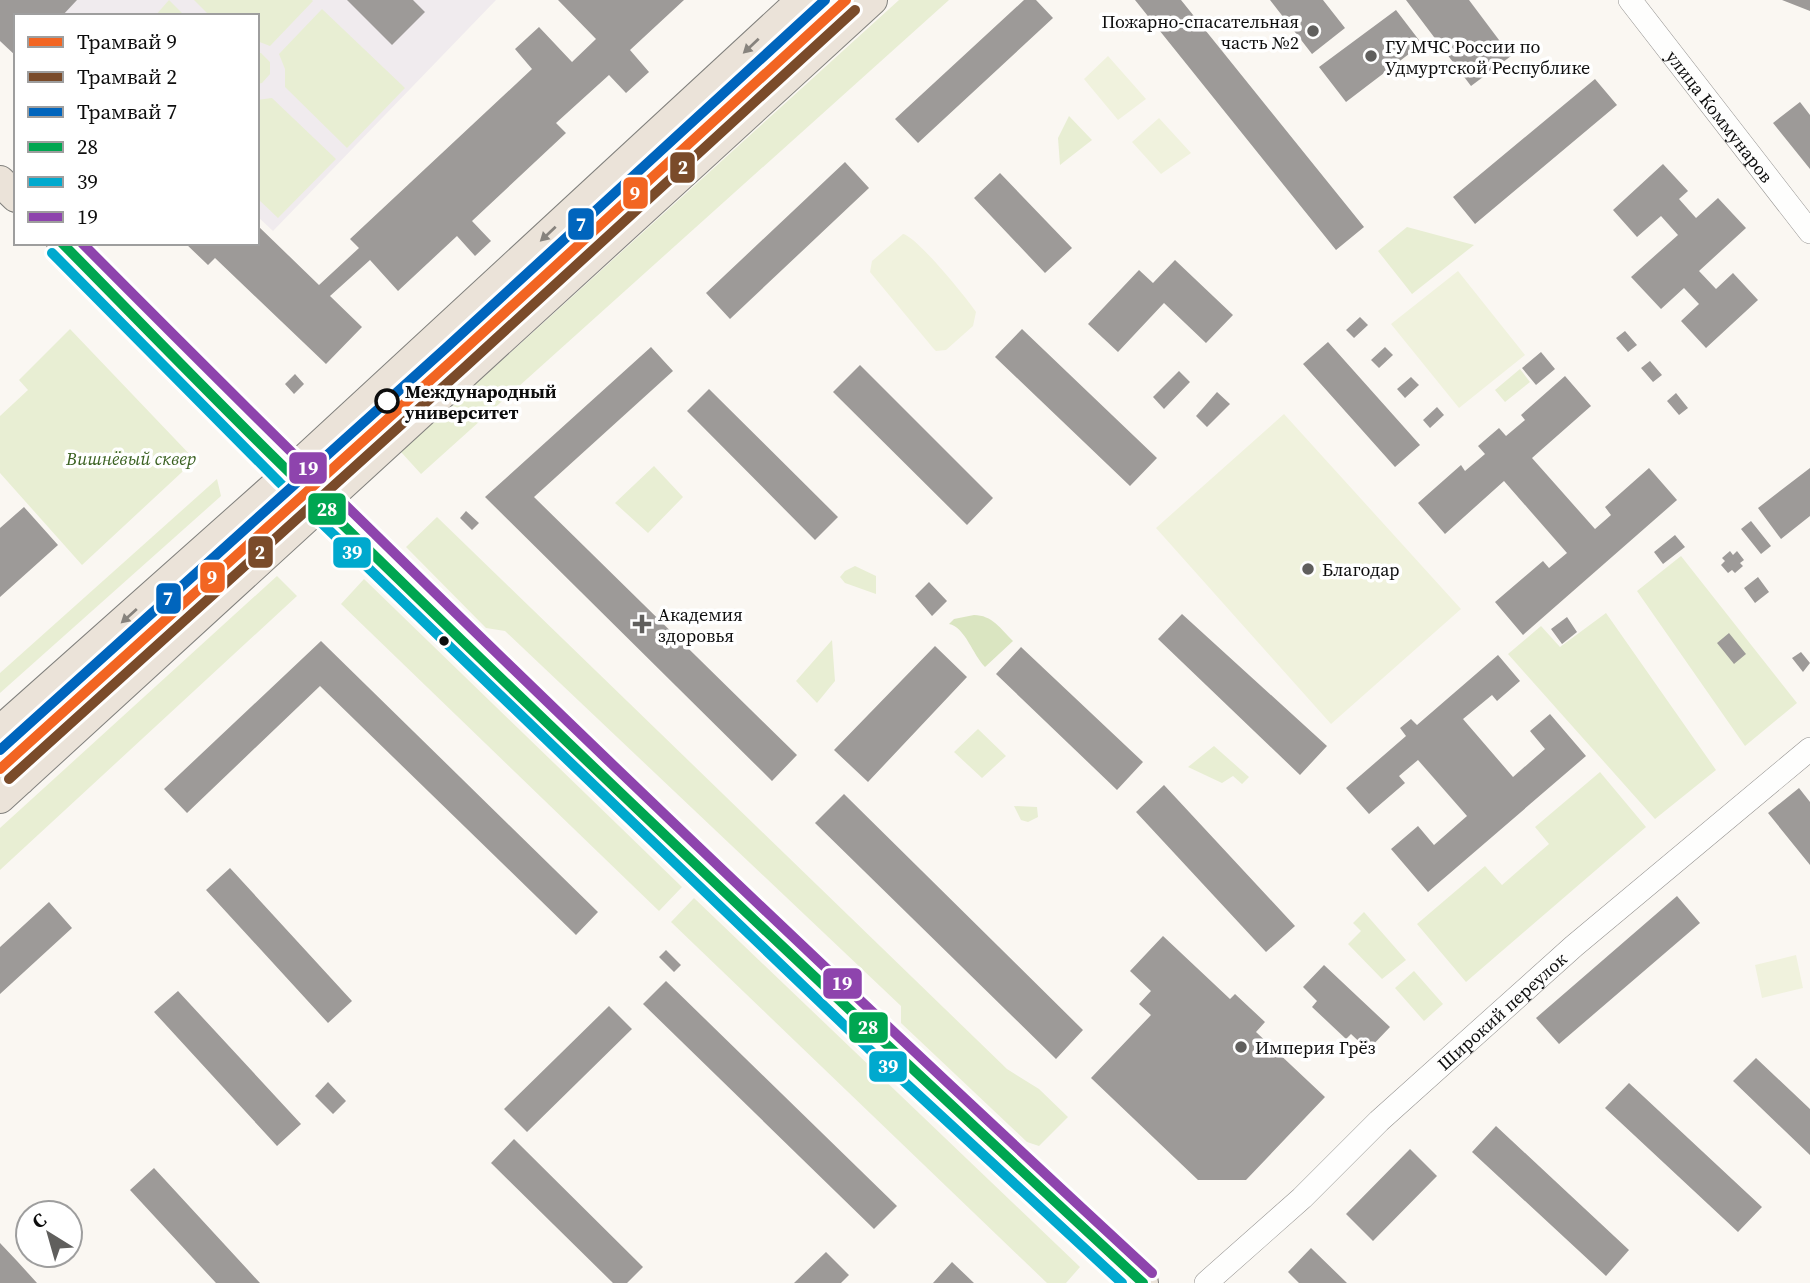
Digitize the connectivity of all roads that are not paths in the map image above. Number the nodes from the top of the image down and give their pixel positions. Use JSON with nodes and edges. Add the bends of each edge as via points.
{"nodes":[{"id":1,"x":802,"y":0,"type":"edge"},
{"id":2,"x":872,"y":0,"type":"edge"},
{"id":3,"x":1630,"y":0,"type":"edge"},
{"id":4,"x":0,"y":181,"type":"edge"},
{"id":5,"x":14,"y":195,"type":"edge"},
{"id":6,"x":576,"y":209,"type":"junction"},
{"id":7,"x":1810,"y":232,"type":"edge"},
{"id":8,"x":607,"y":243,"type":"junction"},
{"id":9,"x":64,"y":245,"type":"edge"},
{"id":10,"x":290,"y":473,"type":"junction"},
{"id":11,"x":321,"y":502,"type":"junction"},
{"id":12,"x":0,"y":731,"type":"edge"},
{"id":13,"x":1810,"y":749,"type":"edge"},
{"id":14,"x":0,"y":757,"type":"edge"},
{"id":15,"x":10,"y":789,"type":"edge"},
{"id":16,"x":1143,"y":1283,"type":"edge"},
{"id":17,"x":1206,"y":1283,"type":"edge"}],
"edges":[{"from":1,"to":6,"type":"main road","one_way":true},
{"from":2,"to":8,"type":"main road"},
{"from":3,"to":7,"type":"street","name":"улица Коммунаров"},
{"from":4,"to":5,"type":"main road"},
{"from":6,"to":8,"type":"main road"},
{"from":6,"to":10,"type":"main road","one_way":true},
{"from":8,"to":11,"type":"main road"},
{"from":9,"to":10,"type":"main road"},
{"from":10,"to":11,"type":"main road"},
{"from":10,"to":12,"type":"main road","one_way":true},
{"from":11,"to":15,"type":"main road"},
{"from":11,"to":16,"type":"main road","via":[[881,1041]]},
{"from":13,"to":17,"type":"street","name":"Широкий переулок","via":[[1564,955]]},
{"from":14,"to":15,"type":"main road"}]}
